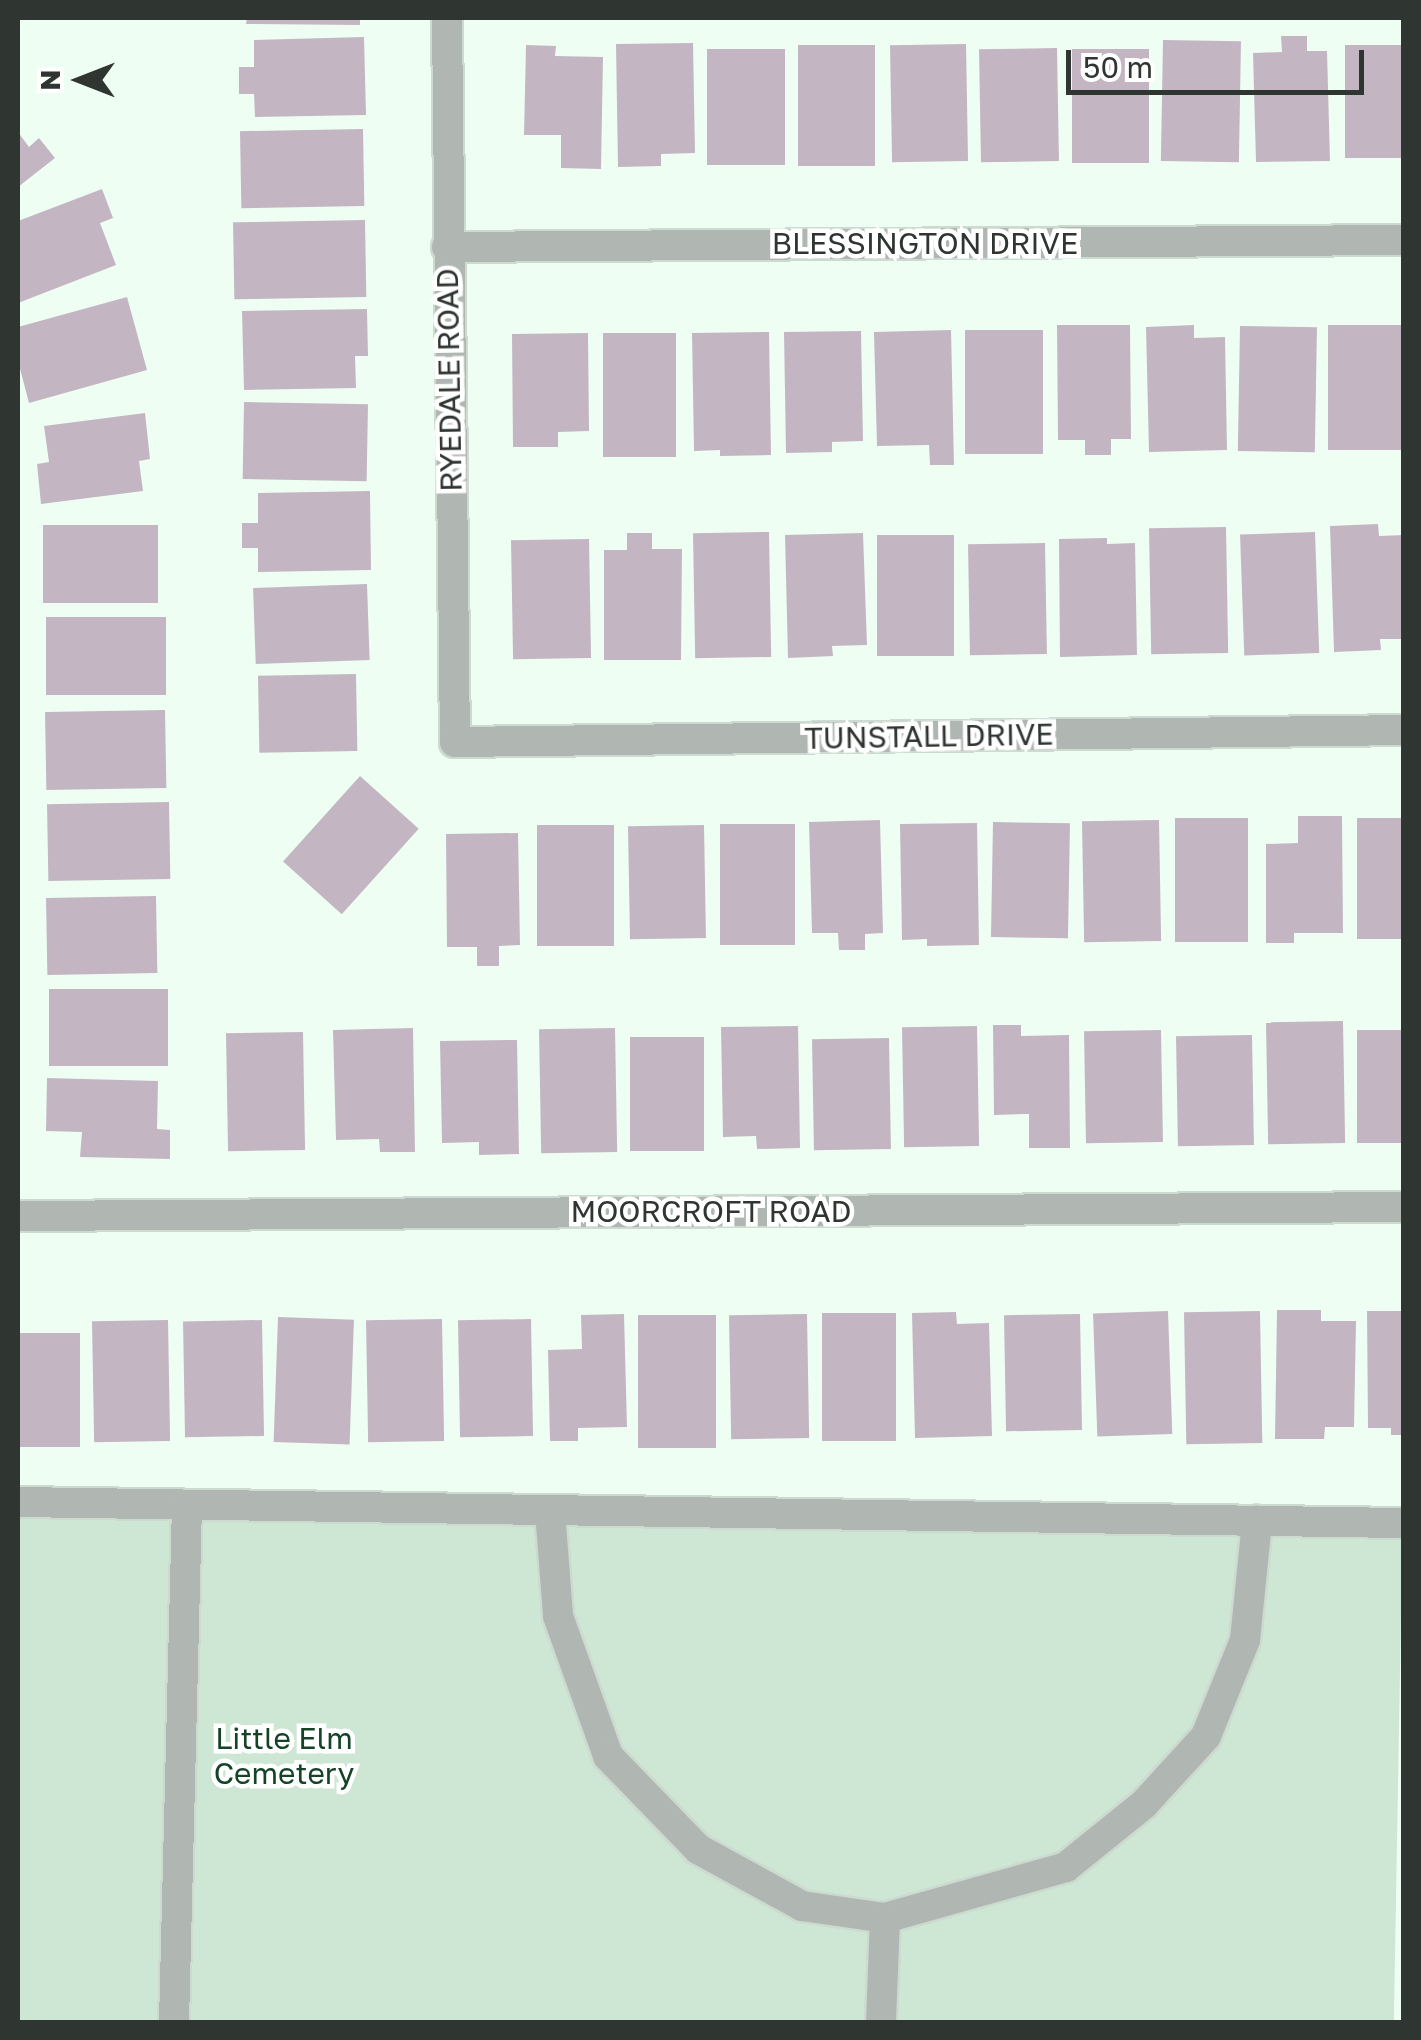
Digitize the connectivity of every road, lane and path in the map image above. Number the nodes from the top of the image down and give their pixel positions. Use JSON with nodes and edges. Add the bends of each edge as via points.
{"nodes":[{"id":1,"x":447,"y":18,"type":"edge"},
{"id":2,"x":1404,"y":240,"type":"edge"},
{"id":3,"x":447,"y":247,"type":"junction"},
{"id":4,"x":1404,"y":730,"type":"edge"},
{"id":5,"x":455,"y":742,"type":"joint"},
{"id":6,"x":1404,"y":1207,"type":"edge"},
{"id":7,"x":18,"y":1216,"type":"edge"},
{"id":8,"x":18,"y":1502,"type":"edge"},
{"id":9,"x":187,"y":1506,"type":"junction"},
{"id":10,"x":550,"y":1511,"type":"junction"},
{"id":11,"x":1257,"y":1521,"type":"junction"},
{"id":12,"x":1404,"y":1524,"type":"edge"},
{"id":13,"x":885,"y":1918,"type":"junction"},
{"id":14,"x":174,"y":2022,"type":"edge"},
{"id":15,"x":881,"y":2022,"type":"edge"}],
"edges":[{"from":1,"to":3,"type":"street","name":"RYEDALE ROAD"},
{"from":2,"to":3,"type":"street","name":"BLESSINGTON DRIVE"},
{"from":3,"to":5,"type":"street","name":"RYEDALE ROAD"},
{"from":4,"to":5,"type":"street","name":"TUNSTALL DRIVE"},
{"from":6,"to":7,"type":"street","name":"MOORCROFT ROAD"},
{"from":8,"to":9,"type":"street"},
{"from":9,"to":10,"type":"street"},
{"from":9,"to":14,"type":"street"},
{"from":10,"to":11,"type":"street"},
{"from":10,"to":13,"type":"street","via":[[558,1616],[608,1756],[698,1849],[802,1906]]},
{"from":11,"to":12,"type":"street"},
{"from":11,"to":13,"type":"street","via":[[1245,1640],[1206,1736],[1144,1804],[1066,1867]]},
{"from":13,"to":15,"type":"street"}]}
